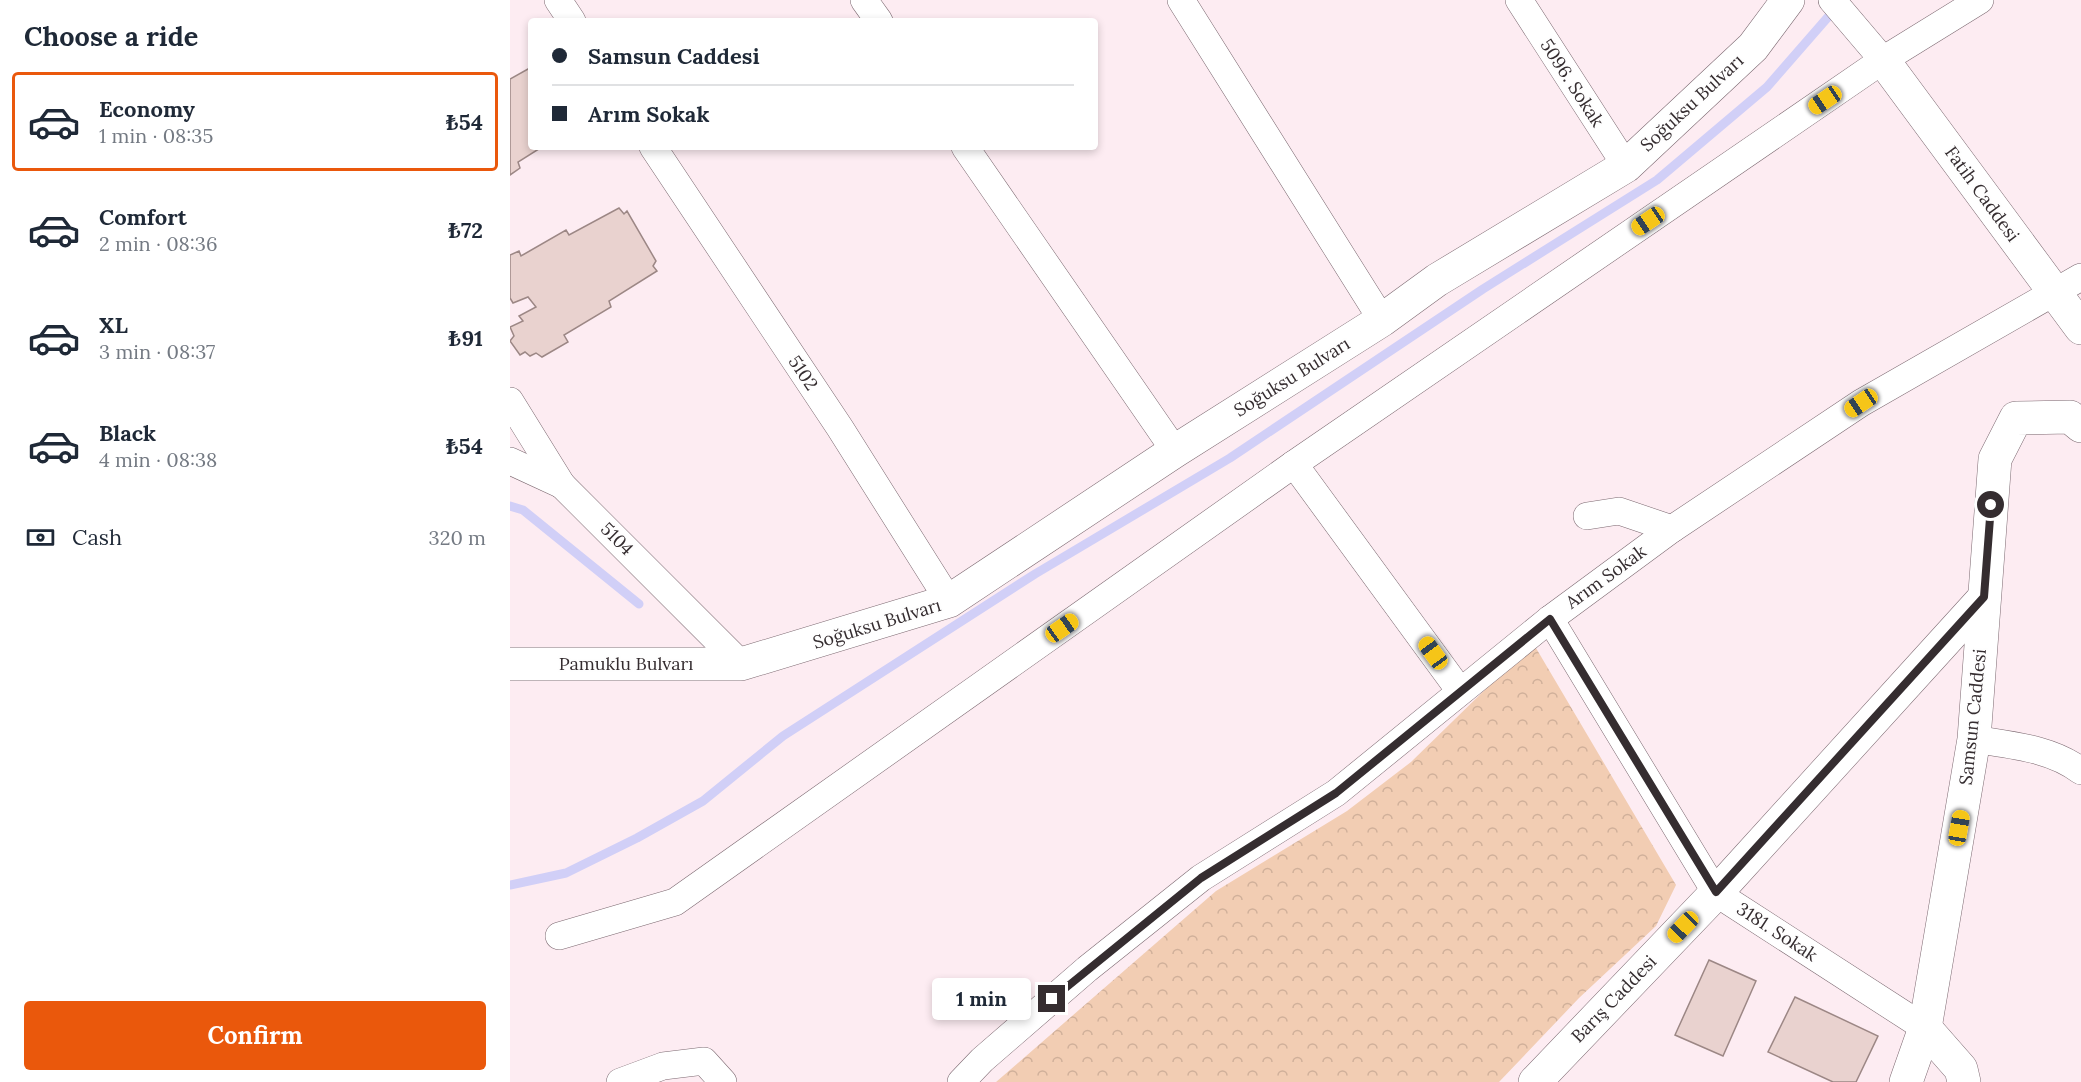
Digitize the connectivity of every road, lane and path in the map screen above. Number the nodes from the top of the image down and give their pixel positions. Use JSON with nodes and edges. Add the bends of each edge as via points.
{"nodes":[{"id":1,"x":558,"y":0,"type":"edge"},
{"id":2,"x":864,"y":0,"type":"edge"},
{"id":3,"x":1181,"y":0,"type":"edge"},
{"id":4,"x":1519,"y":0,"type":"edge"},
{"id":5,"x":1788,"y":0,"type":"edge"},
{"id":6,"x":1832,"y":0,"type":"edge"},
{"id":7,"x":1980,"y":0,"type":"edge"},
{"id":8,"x":570,"y":18,"type":"edge"},
{"id":9,"x":877,"y":18,"type":"edge"},
{"id":10,"x":1884,"y":60,"type":"junction"},
{"id":11,"x":654,"y":150,"type":"edge"},
{"id":12,"x":967,"y":150,"type":"edge"},
{"id":13,"x":1626,"y":166,"type":"junction"},
{"id":14,"x":2068,"y":284,"type":"edge"},
{"id":15,"x":1382,"y":320,"type":"junction"},
{"id":16,"x":2081,"y":328,"type":"edge"},
{"id":17,"x":510,"y":401,"type":"edge"},
{"id":18,"x":2081,"y":426,"type":"edge"},
{"id":19,"x":1175,"y":452,"type":"junction"},
{"id":20,"x":510,"y":461,"type":"edge"},
{"id":21,"x":1294,"y":464,"type":"junction"},
{"id":22,"x":562,"y":485,"type":"junction"},
{"id":23,"x":1587,"y":516,"type":"dead end"},
{"id":24,"x":1672,"y":529,"type":"junction"},
{"id":25,"x":1984,"y":597,"type":"junction"},
{"id":26,"x":949,"y":601,"type":"junction"},
{"id":27,"x":1550,"y":619,"type":"junction"},
{"id":28,"x":510,"y":664,"type":"edge"},
{"id":29,"x":741,"y":664,"type":"junction"},
{"id":30,"x":1460,"y":691,"type":"junction"},
{"id":31,"x":1974,"y":739,"type":"junction"},
{"id":32,"x":2081,"y":771,"type":"edge"},
{"id":33,"x":1716,"y":892,"type":"junction"},
{"id":34,"x":559,"y":936,"type":"dead end"},
{"id":35,"x":1925,"y":1029,"type":"junction"},
{"id":36,"x":620,"y":1082,"type":"edge"},
{"id":37,"x":723,"y":1082,"type":"edge"},
{"id":38,"x":961,"y":1082,"type":"edge"},
{"id":39,"x":1534,"y":1082,"type":"edge"},
{"id":40,"x":1906,"y":1082,"type":"edge"},
{"id":41,"x":1964,"y":1082,"type":"edge"}],
"edges":[{"from":1,"to":8,"type":"street"},
{"from":2,"to":9,"type":"street"},
{"from":3,"to":15,"type":"street"},
{"from":4,"to":13,"type":"street","name":"5096. Sokak"},
{"from":5,"to":13,"type":"street","name":"Soğuksu Bulvarı","via":[[1753,48]]},
{"from":6,"to":10,"type":"street"},
{"from":7,"to":10,"type":"street"},
{"from":10,"to":14,"type":"street","name":"Fatih Caddesi"},
{"from":10,"to":21,"type":"street"},
{"from":11,"to":26,"type":"street","name":"5102","via":[[840,428]]},
{"from":12,"to":19,"type":"street"},
{"from":13,"to":15,"type":"street","name":"Soğuksu Bulvarı","via":[[1437,280]]},
{"from":14,"to":16,"type":"street","name":"Fatih Caddesi"},
{"from":14,"to":24,"type":"street","name":"Arım Sokak","via":[[1861,403]]},
{"from":15,"to":19,"type":"street","name":"Soğuksu Bulvarı"},
{"from":17,"to":22,"type":"street","name":"5104"},
{"from":18,"to":25,"type":"street","name":"Samsun Caddesi","via":[[2070,417],[2016,418],[1995,459]]},
{"from":19,"to":26,"type":"street","name":"Soğuksu Bulvarı"},
{"from":20,"to":22,"type":"street"},
{"from":21,"to":30,"type":"street"},
{"from":21,"to":34,"type":"street","via":[[675,902]]},
{"from":22,"to":29,"type":"street","name":"5104"},
{"from":23,"to":24,"type":"street","via":[[1619,511]]},
{"from":24,"to":27,"type":"street","name":"Arım Sokak"},
{"from":25,"to":31,"type":"street","name":"Samsun Caddesi"},
{"from":25,"to":33,"type":"street","name":"Barış Caddesi"},
{"from":26,"to":29,"type":"street","name":"Soğuksu Bulvarı"},
{"from":27,"to":30,"type":"street","name":"Arım Sokak"},
{"from":27,"to":33,"type":"street","name":"3181. Sokak"},
{"from":28,"to":29,"type":"street","name":"Pamuklu Bulvarı"},
{"from":30,"to":38,"type":"street","name":"Arım Sokak","via":[[1336,793],[1201,878],[1087,969]]},
{"from":31,"to":32,"type":"street","via":[[2024,747],[2069,762]]},
{"from":31,"to":35,"type":"street","name":"Samsun Caddesi"},
{"from":33,"to":35,"type":"street","name":"3181. Sokak"},
{"from":33,"to":39,"type":"street","name":"Barış Caddesi"},
{"from":35,"to":40,"type":"street","name":"Samsun Caddesi"},
{"from":35,"to":41,"type":"street","via":[[1961,1069]]},
{"from":36,"to":37,"type":"street","via":[[663,1066],[705,1061]]}]}
